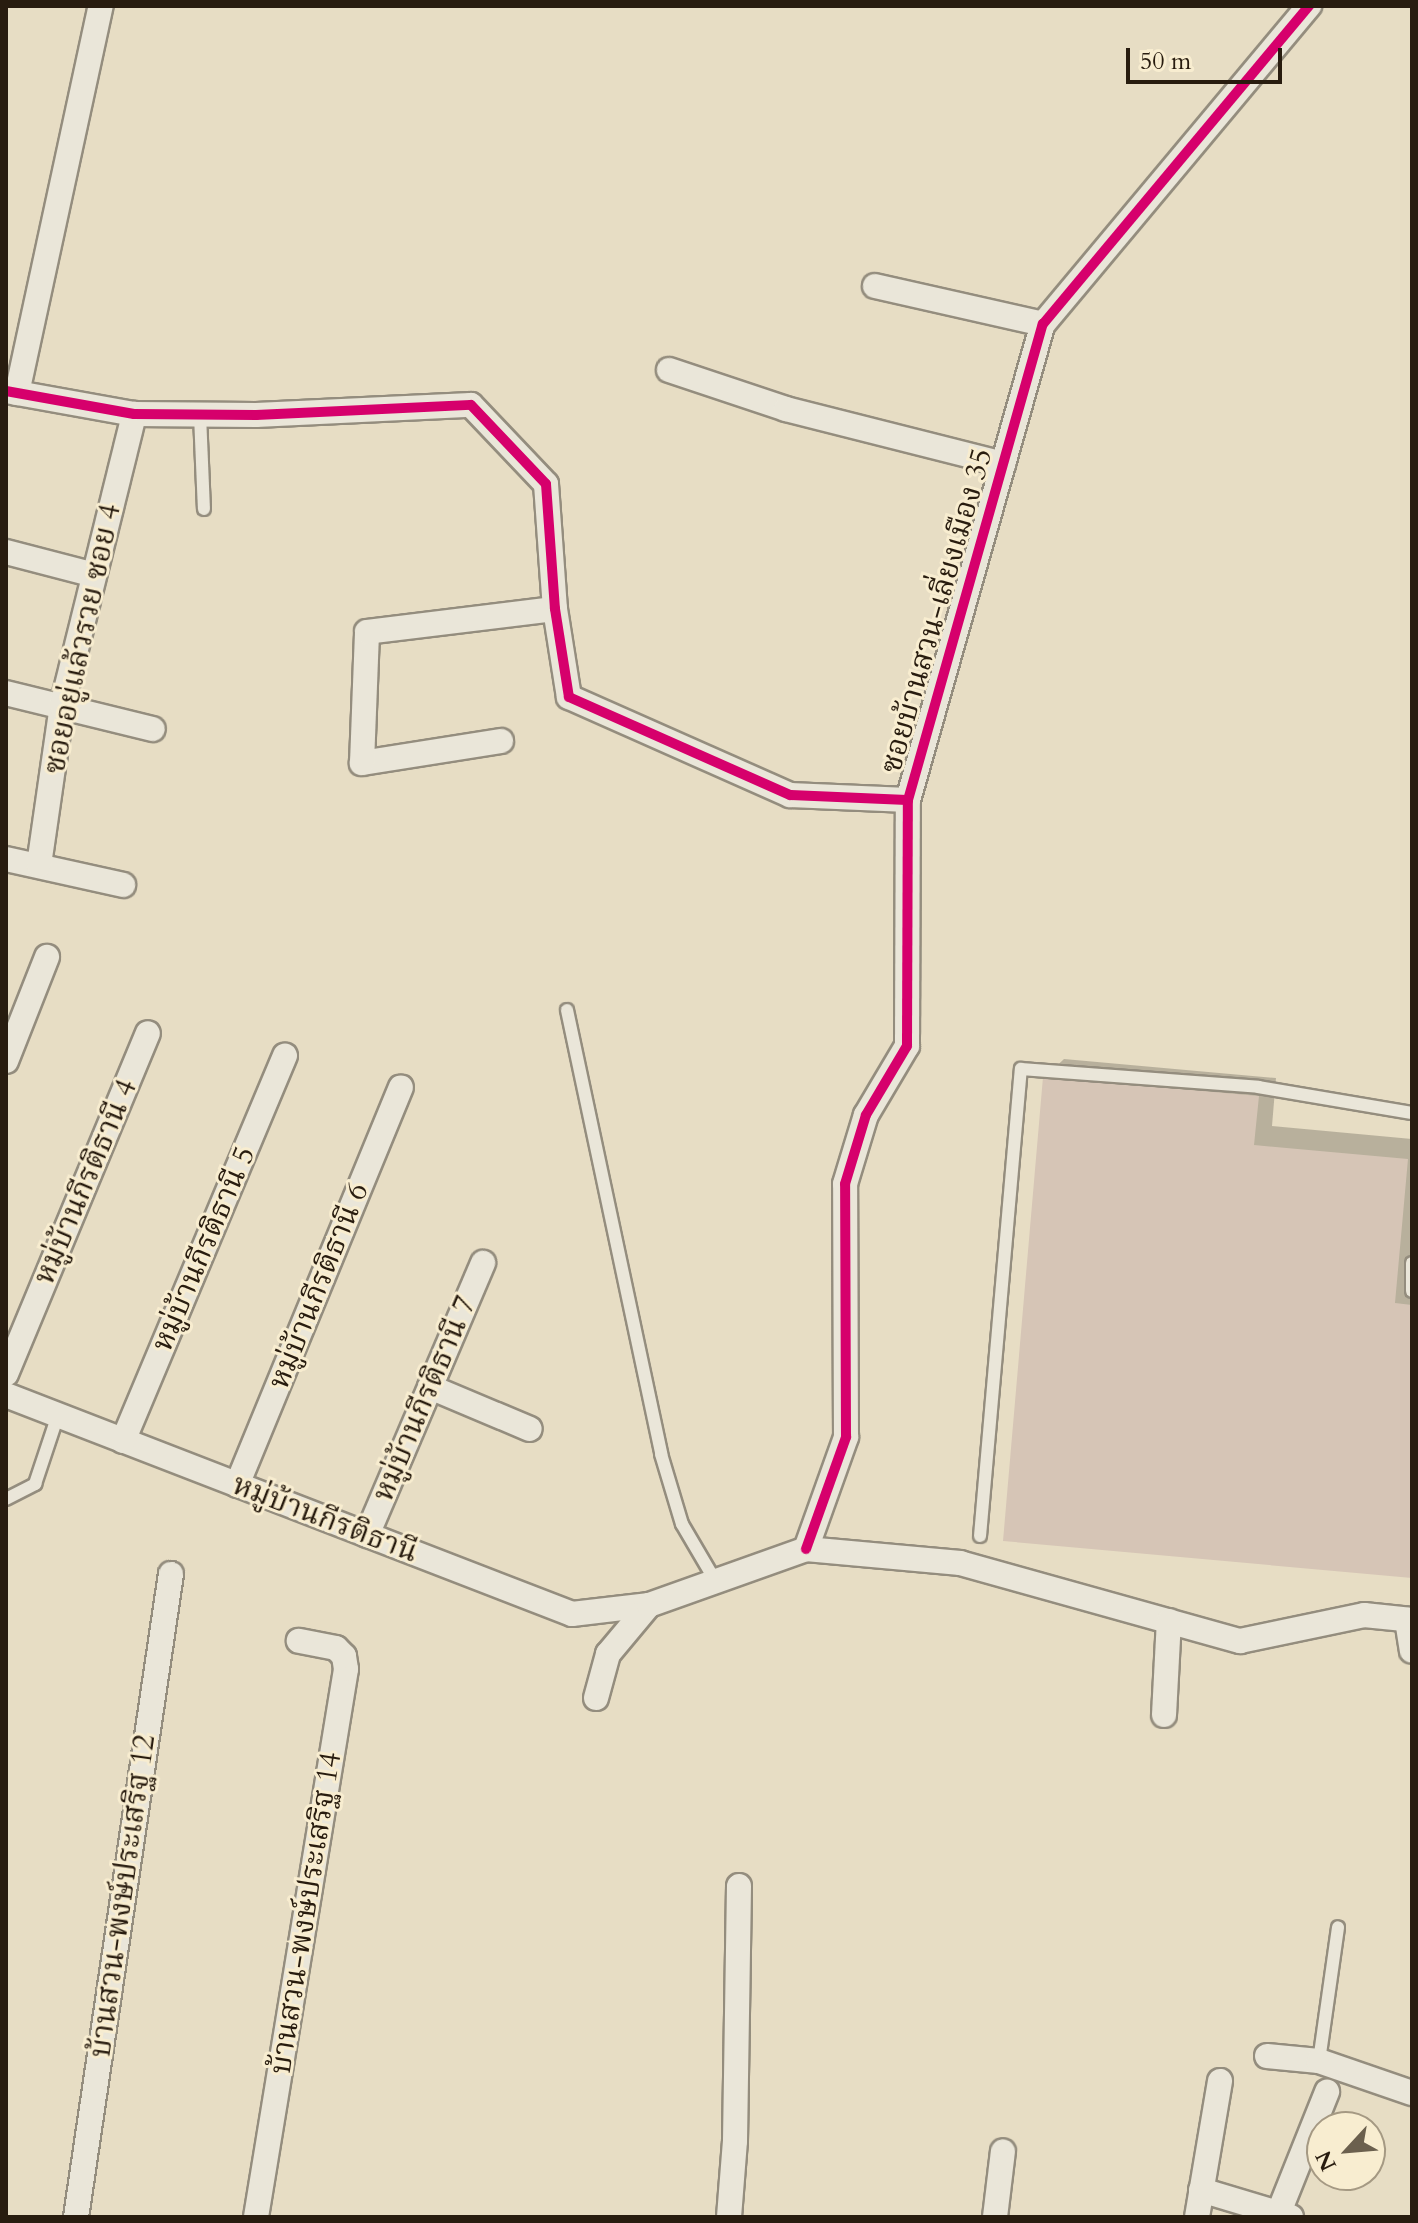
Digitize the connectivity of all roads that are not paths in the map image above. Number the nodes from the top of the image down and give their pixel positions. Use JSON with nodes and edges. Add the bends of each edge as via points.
{"nodes":[{"id":1,"x":101,"y":6,"type":"edge"},
{"id":2,"x":1309,"y":6,"type":"edge"},
{"id":3,"x":875,"y":286,"type":"dead end"},
{"id":4,"x":1043,"y":324,"type":"junction"},
{"id":5,"x":669,"y":370,"type":"dead end"},
{"id":6,"x":12,"y":392,"type":"edge"},
{"id":7,"x":134,"y":414,"type":"junction"},
{"id":8,"x":200,"y":415,"type":"junction"},
{"id":9,"x":1003,"y":464,"type":"junction"},
{"id":10,"x":204,"y":509,"type":"dead end"},
{"id":11,"x":6,"y":552,"type":"edge"},
{"id":12,"x":94,"y":575,"type":"junction"},
{"id":13,"x":555,"y":609,"type":"junction"},
{"id":14,"x":6,"y":693,"type":"edge"},
{"id":15,"x":62,"y":706,"type":"junction"},
{"id":16,"x":153,"y":729,"type":"dead end"},
{"id":17,"x":501,"y":741,"type":"dead end"},
{"id":18,"x":908,"y":800,"type":"junction"},
{"id":19,"x":6,"y":859,"type":"edge"},
{"id":20,"x":39,"y":865,"type":"junction"},
{"id":21,"x":123,"y":885,"type":"dead end"},
{"id":22,"x":47,"y":957,"type":"dead end"},
{"id":23,"x":567,"y":1010,"type":"dead end"},
{"id":24,"x":148,"y":1033,"type":"dead end"},
{"id":25,"x":285,"y":1056,"type":"dead end"},
{"id":26,"x":6,"y":1061,"type":"edge"},
{"id":27,"x":401,"y":1087,"type":"dead end"},
{"id":28,"x":1412,"y":1113,"type":"edge"},
{"id":29,"x":483,"y":1263,"type":"dead end"},
{"id":30,"x":1412,"y":1263,"type":"edge"},
{"id":31,"x":1412,"y":1291,"type":"edge"},
{"id":32,"x":6,"y":1374,"type":"edge"},
{"id":33,"x":430,"y":1387,"type":"junction"},
{"id":34,"x":6,"y":1395,"type":"edge"},
{"id":35,"x":58,"y":1415,"type":"junction"},
{"id":36,"x":530,"y":1429,"type":"dead end"},
{"id":37,"x":123,"y":1441,"type":"junction"},
{"id":38,"x":237,"y":1485,"type":"junction"},
{"id":39,"x":6,"y":1499,"type":"edge"},
{"id":40,"x":367,"y":1535,"type":"junction"},
{"id":41,"x":980,"y":1536,"type":"dead end"},
{"id":42,"x":806,"y":1549,"type":"junction"},
{"id":43,"x":171,"y":1574,"type":"dead end"},
{"id":44,"x":716,"y":1582,"type":"junction"},
{"id":45,"x":649,"y":1605,"type":"junction"},
{"id":46,"x":1410,"y":1620,"type":"edge"},
{"id":47,"x":1169,"y":1621,"type":"junction"},
{"id":48,"x":299,"y":1641,"type":"dead end"},
{"id":49,"x":1412,"y":1651,"type":"edge"},
{"id":50,"x":596,"y":1698,"type":"dead end"},
{"id":51,"x":1164,"y":1715,"type":"dead end"},
{"id":52,"x":739,"y":1886,"type":"dead end"},
{"id":53,"x":1338,"y":1927,"type":"dead end"},
{"id":54,"x":1267,"y":2056,"type":"dead end"},
{"id":55,"x":1319,"y":2061,"type":"junction"},
{"id":56,"x":1220,"y":2081,"type":"dead end"},
{"id":57,"x":1327,"y":2092,"type":"dead end"},
{"id":58,"x":1412,"y":2093,"type":"edge"},
{"id":59,"x":1003,"y":2151,"type":"dead end"},
{"id":60,"x":1201,"y":2190,"type":"junction"},
{"id":61,"x":1282,"y":2215,"type":"edge"},
{"id":62,"x":76,"y":2217,"type":"edge"},
{"id":63,"x":256,"y":2217,"type":"edge"},
{"id":64,"x":729,"y":2217,"type":"edge"},
{"id":65,"x":995,"y":2217,"type":"edge"},
{"id":66,"x":1197,"y":2217,"type":"edge"}],
"edges":[{"from":1,"to":6,"type":"street"},
{"from":2,"to":4,"type":"street","name":"ซอยบ้านสวน-เลี่ยงเมือง 35"},
{"from":3,"to":4,"type":"street"},
{"from":4,"to":9,"type":"street","name":"ซอยบ้านสวน-เลี่ยงเมือง 35"},
{"from":5,"to":9,"type":"street","via":[[786,409]]},
{"from":6,"to":7,"type":"street"},
{"from":7,"to":8,"type":"street"},
{"from":7,"to":12,"type":"street","name":"ซอยอยู่แล้วรวย ซอย 4"},
{"from":8,"to":10,"type":"lane"},
{"from":8,"to":13,"type":"street","via":[[471,405],[546,484]]},
{"from":9,"to":18,"type":"street","name":"ซอยบ้านสวน-เลี่ยงเมือง 35"},
{"from":11,"to":12,"type":"street"},
{"from":12,"to":15,"type":"street","name":"ซอยอยู่แล้วรวย ซอย 4"},
{"from":13,"to":17,"type":"street","via":[[367,632],[362,763]]},
{"from":13,"to":18,"type":"street","via":[[569,697],[790,795]]},
{"from":14,"to":15,"type":"street"},
{"from":15,"to":16,"type":"street"},
{"from":15,"to":20,"type":"street","name":"ซอยอยู่แล้วรวย ซอย 4"},
{"from":18,"to":42,"type":"street","name":"ซอยบ้านสวน-เลี่ยงเมือง 35","via":[[907,1046],[866,1115],[845,1184],[846,1437]]},
{"from":19,"to":20,"type":"street"},
{"from":20,"to":21,"type":"street"},
{"from":22,"to":26,"type":"street"},
{"from":23,"to":44,"type":"lane","via":[[661,1454],[682,1524]]},
{"from":24,"to":32,"type":"street","name":"หมู่บ้านกีรติธานี 4"},
{"from":25,"to":37,"type":"street","name":"หมู่บ้านกีรติธานี 5"},
{"from":27,"to":38,"type":"street","name":"หมู่บ้านกีรติธานี 6"},
{"from":28,"to":41,"type":"lane","via":[[1258,1087],[1021,1069]]},
{"from":29,"to":33,"type":"street","name":"หมู่บ้านกีรติธานี 7"},
{"from":30,"to":31,"type":"lane"},
{"from":33,"to":36,"type":"street"},
{"from":33,"to":40,"type":"street","name":"หมู่บ้านกีรติธานี 7"},
{"from":34,"to":35,"type":"street","name":"หมู่บ้านกีรติธานี"},
{"from":35,"to":37,"type":"street","name":"หมู่บ้านกีรติธานี"},
{"from":35,"to":39,"type":"lane","via":[[35,1484]]},
{"from":37,"to":38,"type":"street","name":"หมู่บ้านกีรติธานี"},
{"from":38,"to":40,"type":"street","name":"หมู่บ้านกีรติธานี"},
{"from":40,"to":45,"type":"street","name":"หมู่บ้านกีรติธานี","via":[[572,1614]]},
{"from":42,"to":44,"type":"street","name":"หมู่บ้านกีรติธานี"},
{"from":42,"to":47,"type":"street","via":[[960,1563]]},
{"from":43,"to":62,"type":"street","name":"บ้านสวน-พงษ์ประเสริฐ 12"},
{"from":44,"to":45,"type":"street","name":"หมู่บ้านกีรติธานี"},
{"from":45,"to":50,"type":"street","via":[[608,1654]]},
{"from":46,"to":47,"type":"street","via":[[1364,1615],[1240,1641]]},
{"from":46,"to":49,"type":"street"},
{"from":47,"to":51,"type":"street"},
{"from":48,"to":63,"type":"street","name":"บ้านสวน-พงษ์ประเสริฐ 14","via":[[336,1648],[346,1669]]},
{"from":52,"to":64,"type":"street"},
{"from":53,"to":55,"type":"lane"},
{"from":54,"to":55,"type":"street"},
{"from":55,"to":58,"type":"street"},
{"from":56,"to":60,"type":"street"},
{"from":57,"to":61,"type":"street"},
{"from":59,"to":65,"type":"street"},
{"from":60,"to":61,"type":"street"},
{"from":60,"to":66,"type":"street"}]}
